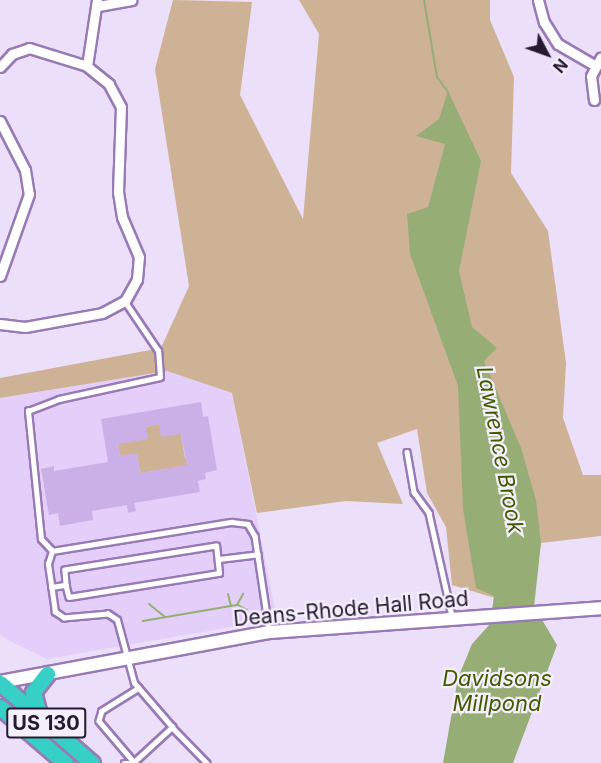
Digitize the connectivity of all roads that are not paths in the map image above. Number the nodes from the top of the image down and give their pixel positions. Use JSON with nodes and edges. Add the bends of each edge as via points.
{"nodes":[{"id":1,"x":131,"y":0,"type":"edge"},
{"id":2,"x":538,"y":0,"type":"edge"},
{"id":3,"x":97,"y":3,"type":"edge"},
{"id":4,"x":601,"y":57,"type":"edge"},
{"id":5,"x":594,"y":64,"type":"junction"},
{"id":6,"x":87,"y":66,"type":"junction"},
{"id":7,"x":0,"y":67,"type":"edge"},
{"id":8,"x":594,"y":100,"type":"dead end"},
{"id":9,"x":0,"y":121,"type":"edge"},
{"id":10,"x":0,"y":276,"type":"edge"},
{"id":11,"x":125,"y":301,"type":"junction"},
{"id":12,"x":0,"y":324,"type":"edge"},
{"id":13,"x":407,"y":452,"type":"dead end"},
{"id":14,"x":52,"y":551,"type":"junction"},
{"id":15,"x":258,"y":554,"type":"junction"},
{"id":16,"x":219,"y":559,"type":"junction"},
{"id":17,"x":66,"y":585,"type":"junction"},
{"id":18,"x":51,"y":587,"type":"junction"},
{"id":19,"x":601,"y":608,"type":"edge"},
{"id":20,"x":452,"y":619,"type":"junction"},
{"id":21,"x":269,"y":632,"type":"junction"},
{"id":22,"x":126,"y":659,"type":"junction"},
{"id":23,"x":47,"y":674,"type":"junction"},
{"id":24,"x":0,"y":683,"type":"edge"},
{"id":25,"x":139,"y":688,"type":"junction"},
{"id":26,"x":0,"y":707,"type":"edge"},
{"id":27,"x":40,"y":717,"type":"junction"},
{"id":28,"x":172,"y":727,"type":"junction"},
{"id":29,"x":134,"y":762,"type":"edge"},
{"id":30,"x":65,"y":763,"type":"edge"},
{"id":31,"x":92,"y":763,"type":"edge"},
{"id":32,"x":124,"y":763,"type":"edge"},
{"id":33,"x":207,"y":763,"type":"edge"}],
"edges":[{"from":1,"to":3,"type":"street"},
{"from":2,"to":5,"type":"street","via":[[543,22],[558,44]]},
{"from":3,"to":6,"type":"street"},
{"from":4,"to":5,"type":"street"},
{"from":5,"to":8,"type":"street"},
{"from":6,"to":7,"type":"street","via":[[29,48],[12,54]]},
{"from":6,"to":11,"type":"street","via":[[109,84],[121,107],[118,192],[122,217],[139,257],[137,279]]},
{"from":9,"to":10,"type":"street","via":[[25,170],[29,194]]},
{"from":11,"to":12,"type":"street","via":[[102,313],[25,327]]},
{"from":11,"to":14,"type":"lane","via":[[158,351],[160,377],[59,399],[28,411],[41,539]]},
{"from":13,"to":20,"type":"lane","via":[[414,492],[429,513]]},
{"from":14,"to":15,"type":"lane","via":[[232,522],[248,524]]},
{"from":14,"to":18,"type":"lane"},
{"from":15,"to":16,"type":"lane"},
{"from":15,"to":21,"type":"lane"},
{"from":16,"to":17,"type":"lane","via":[[219,573],[209,575],[69,597]]},
{"from":16,"to":17,"type":"lane","via":[[216,546],[65,570]]},
{"from":17,"to":18,"type":"lane"},
{"from":18,"to":22,"type":"lane","via":[[55,612],[64,618],[108,614],[117,620]]},
{"from":19,"to":20,"type":"street","name":"Deans-Rhode Hall Road"},
{"from":20,"to":21,"type":"street","name":"Deans-Rhode Hall Road"},
{"from":21,"to":22,"type":"street","name":"Deans-Rhode Hall Road"},
{"from":22,"to":23,"type":"street","name":"Deans-Rhode Hall Road"},
{"from":22,"to":25,"type":"lane"},
{"from":23,"to":24,"type":"street","name":"Deans-Rhode Hall Road"},
{"from":23,"to":27,"type":"highway","via":[[33,692]]},
{"from":24,"to":27,"type":"highway","number":"US 130"},
{"from":25,"to":28,"type":"lane"},
{"from":25,"to":29,"type":"lane","via":[[102,711],[99,722]]},
{"from":26,"to":30,"type":"highway","number":"US 130"},
{"from":27,"to":31,"type":"highway","number":"US 130"},
{"from":28,"to":29,"type":"lane"},
{"from":28,"to":33,"type":"lane"},
{"from":29,"to":32,"type":"lane"}]}
